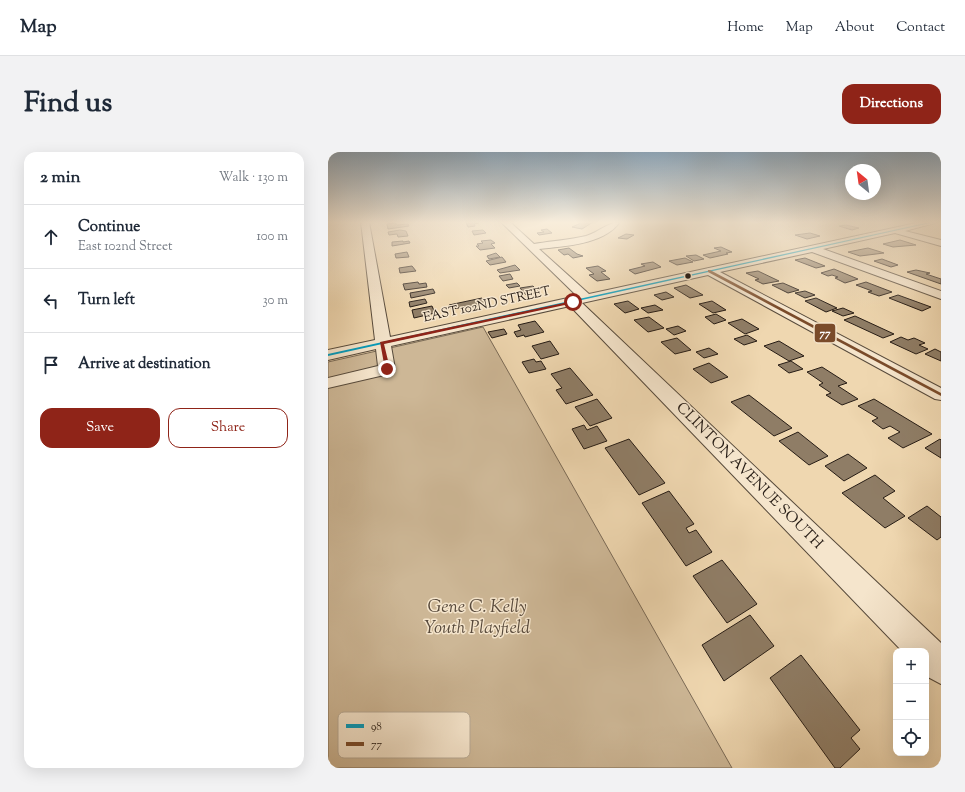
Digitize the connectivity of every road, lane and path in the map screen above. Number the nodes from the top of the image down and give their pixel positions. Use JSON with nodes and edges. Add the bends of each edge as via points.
{"nodes":[{"id":1,"x":369,"y":251,"type":"edge"},
{"id":2,"x":534,"y":251,"type":"edge"},
{"id":3,"x":805,"y":251,"type":"edge"},
{"id":4,"x":818,"y":251,"type":"edge"},
{"id":5,"x":710,"y":272,"type":"junction"},
{"id":6,"x":941,"y":295,"type":"edge"},
{"id":7,"x":580,"y":300,"type":"junction"},
{"id":8,"x":382,"y":343,"type":"junction"},
{"id":9,"x":328,"y":355,"type":"edge"},
{"id":10,"x":328,"y":383,"type":"edge"},
{"id":11,"x":941,"y":395,"type":"edge"},
{"id":12,"x":923,"y":648,"type":"edge"},
{"id":13,"x":929,"y":654,"type":"edge"},
{"id":14,"x":941,"y":667,"type":"edge"}],
"edges":[{"from":1,"to":8,"type":"street"},
{"from":2,"to":7,"type":"street","name":"CLINTON AVENUE SOUTH"},
{"from":3,"to":5,"type":"street","name":"EAST 102ND STREET"},
{"from":4,"to":6,"type":"street"},
{"from":5,"to":7,"type":"street","name":"EAST 102ND STREET"},
{"from":5,"to":11,"type":"street"},
{"from":7,"to":8,"type":"street","name":"EAST 102ND STREET"},
{"from":7,"to":12,"type":"street","name":"CLINTON AVENUE SOUTH"},
{"from":8,"to":9,"type":"street","name":"EAST 102ND STREET"},
{"from":8,"to":10,"type":"street","via":[[387,369]]},
{"from":13,"to":14,"type":"street","name":"CLINTON AVENUE SOUTH"}]}
